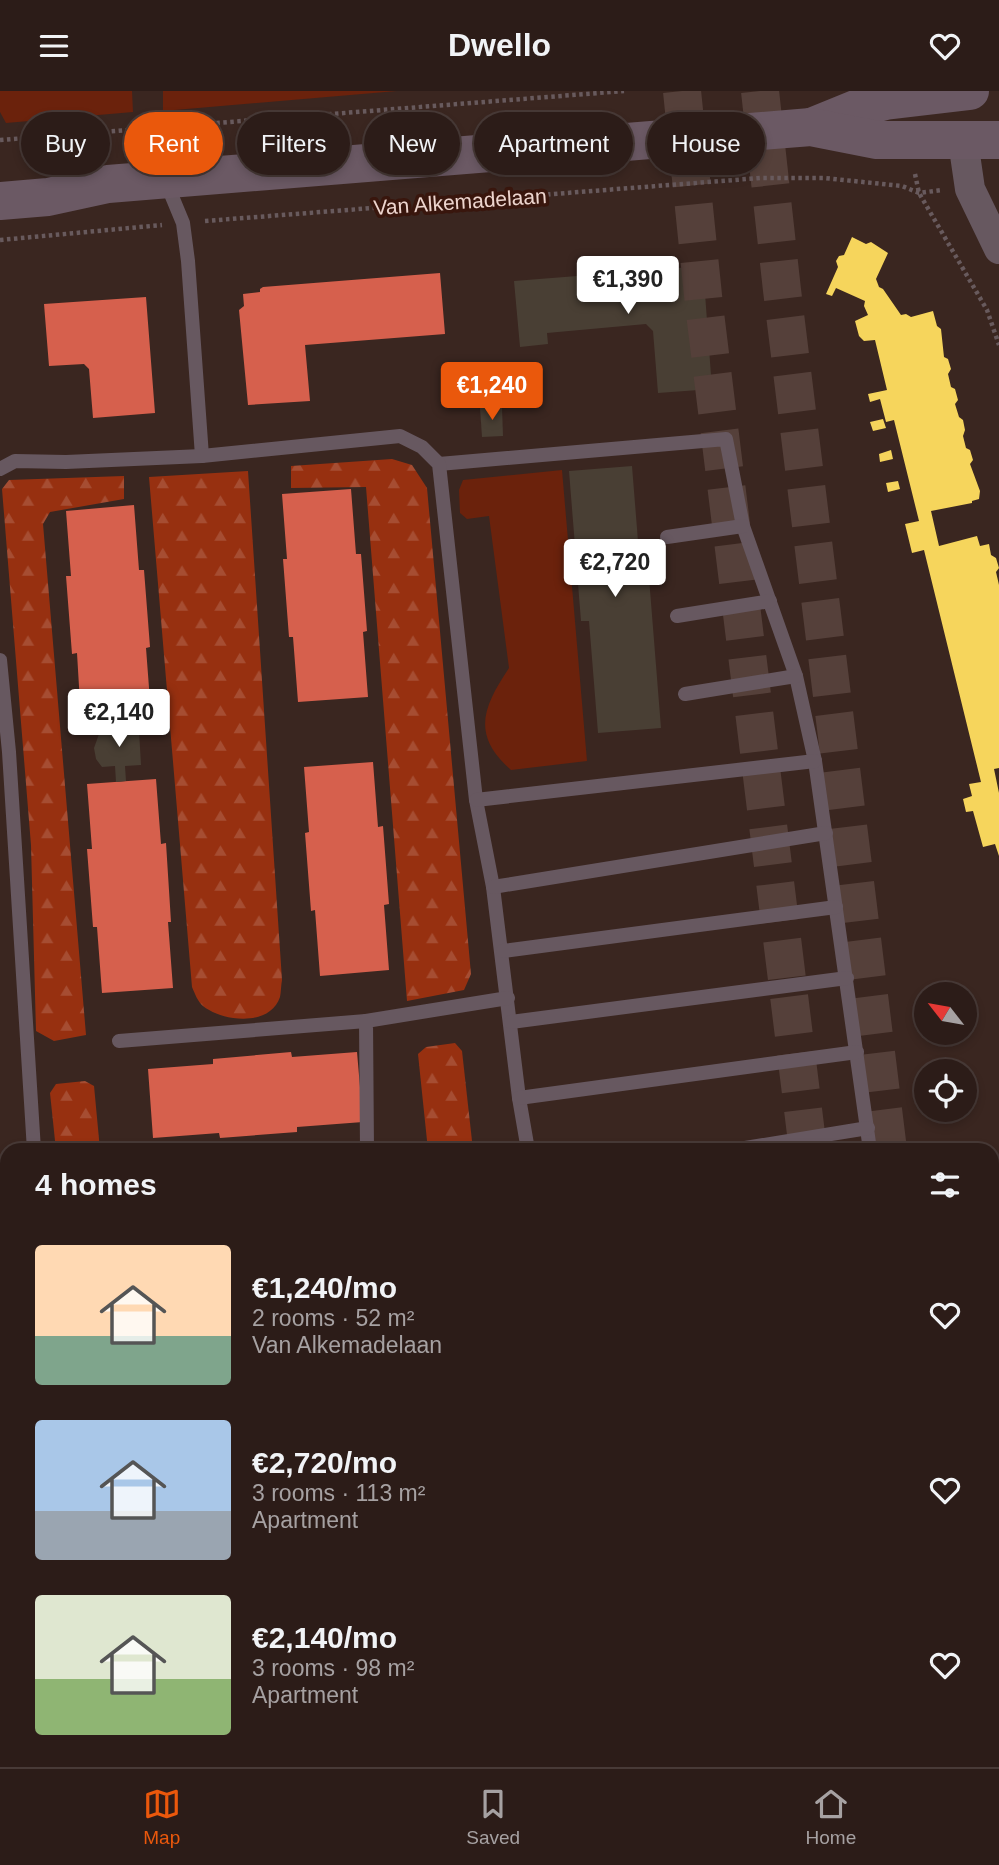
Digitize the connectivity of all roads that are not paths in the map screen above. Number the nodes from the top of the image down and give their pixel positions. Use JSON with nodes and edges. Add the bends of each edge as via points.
{"nodes":[{"id":1,"x":959,"y":92,"type":"edge"},
{"id":2,"x":811,"y":127,"type":"junction"},
{"id":3,"x":981,"y":141,"type":"edge"},
{"id":4,"x":164,"y":179,"type":"junction"},
{"id":5,"x":0,"y":201,"type":"edge"},
{"id":6,"x":999,"y":249,"type":"edge"},
{"id":7,"x":202,"y":456,"type":"junction"},
{"id":8,"x":439,"y":464,"type":"junction"},
{"id":9,"x":0,"y":469,"type":"edge"},
{"id":10,"x":743,"y":526,"type":"junction"},
{"id":11,"x":667,"y":537,"type":"dead end"},
{"id":12,"x":770,"y":601,"type":"junction"},
{"id":13,"x":677,"y":616,"type":"dead end"},
{"id":14,"x":0,"y":660,"type":"edge"},
{"id":15,"x":796,"y":677,"type":"junction"},
{"id":16,"x":685,"y":694,"type":"dead end"},
{"id":17,"x":815,"y":761,"type":"junction"},
{"id":18,"x":476,"y":800,"type":"junction"},
{"id":19,"x":826,"y":833,"type":"junction"},
{"id":20,"x":493,"y":887,"type":"junction"},
{"id":21,"x":836,"y":907,"type":"junction"},
{"id":22,"x":503,"y":951,"type":"junction"},
{"id":23,"x":846,"y":978,"type":"junction"},
{"id":24,"x":508,"y":998,"type":"junction"},
{"id":25,"x":366,"y":1021,"type":"junction"},
{"id":26,"x":510,"y":1023,"type":"junction"},
{"id":27,"x":119,"y":1041,"type":"dead end"},
{"id":28,"x":857,"y":1052,"type":"junction"},
{"id":29,"x":519,"y":1098,"type":"junction"},
{"id":30,"x":868,"y":1128,"type":"junction"},
{"id":31,"x":34,"y":1143,"type":"edge"},
{"id":32,"x":367,"y":1143,"type":"edge"},
{"id":33,"x":527,"y":1143,"type":"edge"},
{"id":34,"x":776,"y":1143,"type":"edge"},
{"id":35,"x":869,"y":1143,"type":"edge"}],
"edges":[{"from":1,"to":2,"type":"main road","via":[[885,101]]},
{"from":1,"to":3,"type":"main road"},
{"from":2,"to":3,"type":"main road","via":[[877,140]]},
{"from":2,"to":4,"type":"main road"},
{"from":3,"to":6,"type":"street","via":[[971,189]]},
{"from":4,"to":5,"type":"main road"},
{"from":4,"to":7,"type":"lane","via":[[183,222]]},
{"from":7,"to":8,"type":"lane","via":[[400,436],[422,447]]},
{"from":7,"to":9,"type":"lane","via":[[15,461]]},
{"from":8,"to":10,"type":"lane","via":[[726,439]]},
{"from":8,"to":18,"type":"lane"},
{"from":10,"to":11,"type":"lane"},
{"from":10,"to":12,"type":"lane"},
{"from":12,"to":13,"type":"lane"},
{"from":12,"to":15,"type":"lane"},
{"from":14,"to":31,"type":"lane"},
{"from":15,"to":16,"type":"lane"},
{"from":15,"to":17,"type":"lane"},
{"from":17,"to":18,"type":"lane"},
{"from":17,"to":19,"type":"lane"},
{"from":18,"to":20,"type":"lane"},
{"from":19,"to":20,"type":"lane"},
{"from":19,"to":21,"type":"lane"},
{"from":20,"to":22,"type":"lane"},
{"from":21,"to":22,"type":"lane"},
{"from":21,"to":23,"type":"lane"},
{"from":22,"to":24,"type":"lane"},
{"from":23,"to":26,"type":"lane"},
{"from":23,"to":28,"type":"lane"},
{"from":24,"to":25,"type":"lane"},
{"from":24,"to":26,"type":"lane"},
{"from":25,"to":27,"type":"lane"},
{"from":25,"to":32,"type":"lane"},
{"from":26,"to":29,"type":"lane"},
{"from":28,"to":29,"type":"lane"},
{"from":28,"to":30,"type":"lane"},
{"from":29,"to":33,"type":"lane"},
{"from":30,"to":34,"type":"lane"},
{"from":30,"to":35,"type":"lane"}]}
